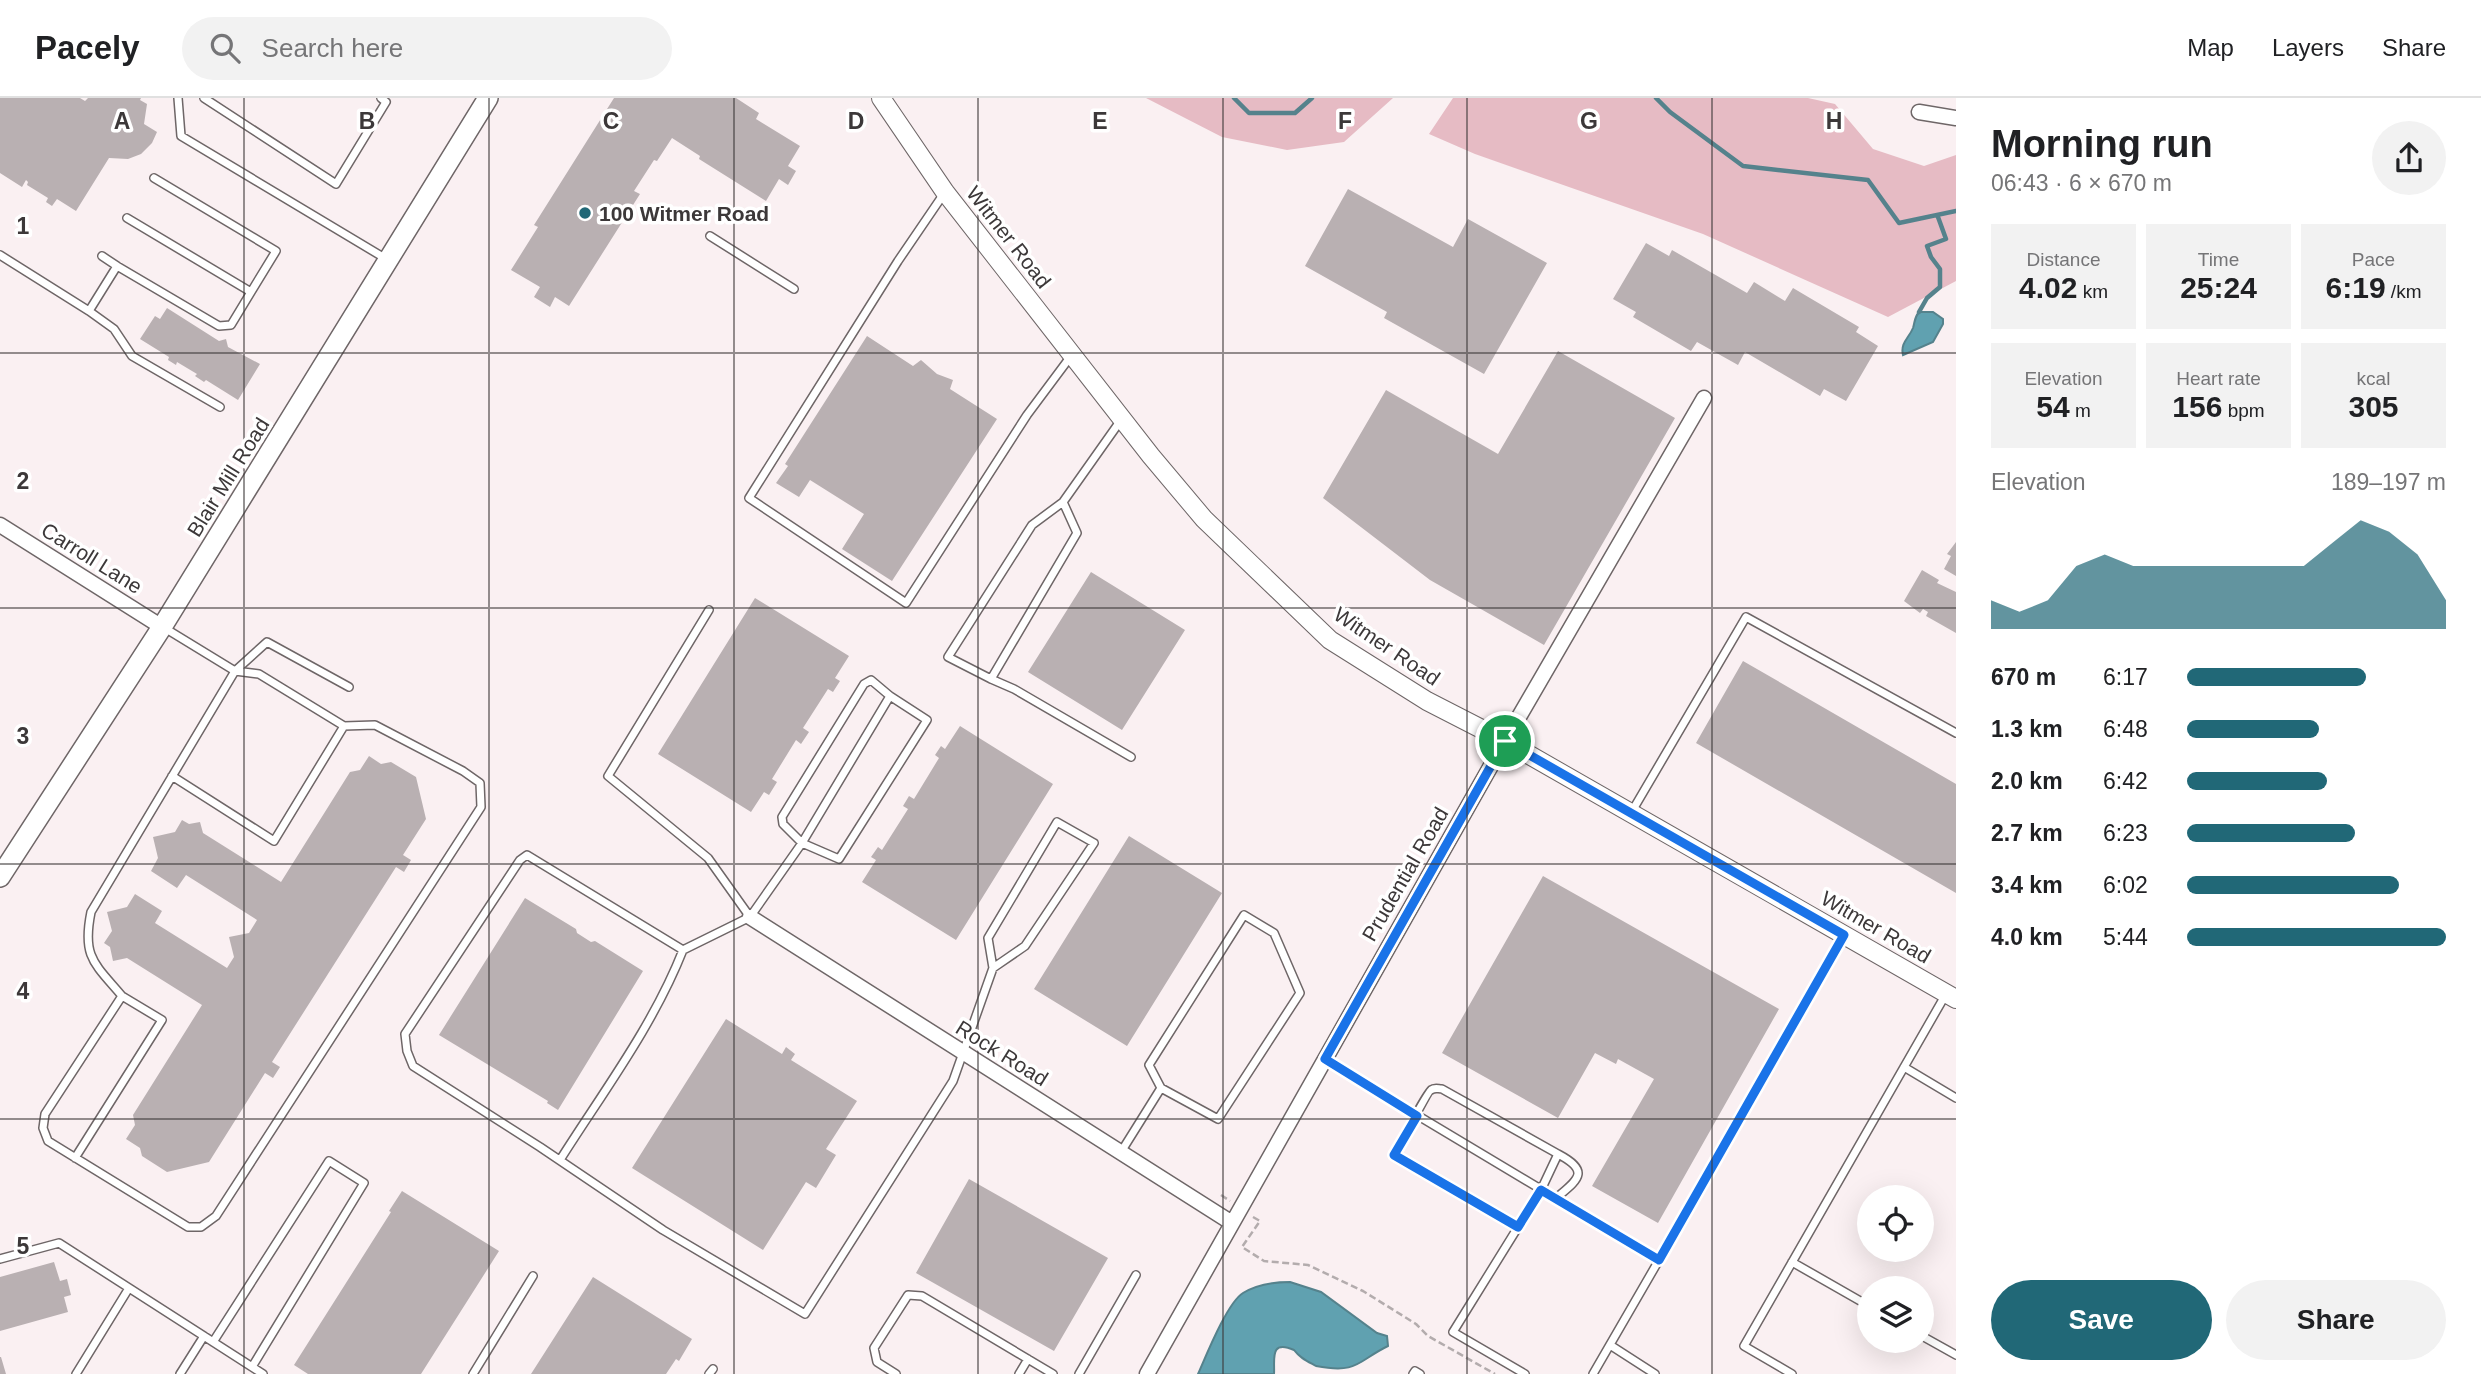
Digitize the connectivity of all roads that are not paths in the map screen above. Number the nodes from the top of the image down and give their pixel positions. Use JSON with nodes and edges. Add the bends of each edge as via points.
{"nodes":[{"id":1,"x":178,"y":98,"type":"edge"},
{"id":2,"x":204,"y":98,"type":"edge"},
{"id":3,"x":380,"y":98,"type":"edge"},
{"id":4,"x":488,"y":98,"type":"edge"},
{"id":5,"x":881,"y":98,"type":"edge"},
{"id":6,"x":1919,"y":112,"type":"dead end"},
{"id":7,"x":1956,"y":118,"type":"edge"},
{"id":8,"x":154,"y":178,"type":"dead end"},
{"id":9,"x":945,"y":192,"type":"junction"},
{"id":10,"x":127,"y":218,"type":"dead end"},
{"id":11,"x":710,"y":236,"type":"dead end"},
{"id":12,"x":0,"y":255,"type":"edge"},
{"id":13,"x":102,"y":257,"type":"dead end"},
{"id":14,"x":389,"y":260,"type":"junction"},
{"id":15,"x":117,"y":266,"type":"junction"},
{"id":16,"x":794,"y":289,"type":"dead end"},
{"id":17,"x":251,"y":292,"type":"junction"},
{"id":18,"x":89,"y":311,"type":"junction"},
{"id":19,"x":1072,"y":355,"type":"junction"},
{"id":20,"x":1704,"y":398,"type":"dead end"},
{"id":21,"x":220,"y":407,"type":"dead end"},
{"id":22,"x":1122,"y":419,"type":"junction"},
{"id":23,"x":1063,"y":502,"type":"junction"},
{"id":24,"x":0,"y":525,"type":"edge"},
{"id":25,"x":709,"y":610,"type":"dead end"},
{"id":26,"x":162,"y":627,"type":"junction"},
{"id":27,"x":235,"y":671,"type":"junction"},
{"id":28,"x":991,"y":680,"type":"junction"},
{"id":29,"x":349,"y":687,"type":"dead end"},
{"id":30,"x":890,"y":696,"type":"junction"},
{"id":31,"x":344,"y":726,"type":"junction"},
{"id":32,"x":1956,"y":733,"type":"edge"},
{"id":33,"x":1505,"y":741,"type":"junction"},
{"id":34,"x":1131,"y":757,"type":"dead end"},
{"id":35,"x":172,"y":776,"type":"junction"},
{"id":36,"x":1631,"y":813,"type":"junction"},
{"id":37,"x":802,"y":843,"type":"junction"},
{"id":38,"x":0,"y":877,"type":"edge"},
{"id":39,"x":750,"y":918,"type":"junction"},
{"id":40,"x":1844,"y":935,"type":"junction"},
{"id":41,"x":683,"y":950,"type":"junction"},
{"id":42,"x":993,"y":968,"type":"junction"},
{"id":43,"x":122,"y":996,"type":"junction"},
{"id":44,"x":1951,"y":996,"type":"edge"},
{"id":45,"x":962,"y":1052,"type":"junction"},
{"id":46,"x":1325,"y":1059,"type":"junction"},
{"id":47,"x":1904,"y":1067,"type":"junction"},
{"id":48,"x":1161,"y":1088,"type":"junction"},
{"id":49,"x":1956,"y":1098,"type":"edge"},
{"id":50,"x":1417,"y":1116,"type":"junction"},
{"id":51,"x":1120,"y":1152,"type":"junction"},
{"id":52,"x":1558,"y":1154,"type":"junction"},
{"id":53,"x":75,"y":1158,"type":"junction"},
{"id":54,"x":560,"y":1160,"type":"junction"},
{"id":55,"x":1541,"y":1190,"type":"junction"},
{"id":56,"x":1555,"y":1199,"type":"junction"},
{"id":57,"x":1232,"y":1223,"type":"junction"},
{"id":58,"x":1518,"y":1227,"type":"junction"},
{"id":59,"x":0,"y":1259,"type":"edge"},
{"id":60,"x":1659,"y":1260,"type":"junction"},
{"id":61,"x":1792,"y":1262,"type":"junction"},
{"id":62,"x":1136,"y":1275,"type":"dead end"},
{"id":63,"x":533,"y":1276,"type":"dead end"},
{"id":64,"x":129,"y":1288,"type":"junction"},
{"id":65,"x":1857,"y":1299,"type":"edge"},
{"id":66,"x":204,"y":1336,"type":"junction"},
{"id":67,"x":213,"y":1342,"type":"junction"},
{"id":68,"x":1934,"y":1343,"type":"edge"},
{"id":69,"x":1610,"y":1345,"type":"junction"},
{"id":70,"x":1956,"y":1355,"type":"edge"},
{"id":71,"x":1028,"y":1359,"type":"junction"},
{"id":72,"x":252,"y":1367,"type":"junction"},
{"id":73,"x":76,"y":1374,"type":"edge"},
{"id":74,"x":180,"y":1374,"type":"edge"},
{"id":75,"x":263,"y":1374,"type":"edge"},
{"id":76,"x":473,"y":1374,"type":"edge"},
{"id":77,"x":896,"y":1374,"type":"edge"},
{"id":78,"x":1019,"y":1374,"type":"edge"},
{"id":79,"x":1053,"y":1374,"type":"edge"},
{"id":80,"x":1079,"y":1374,"type":"edge"},
{"id":81,"x":1147,"y":1374,"type":"edge"},
{"id":82,"x":1413,"y":1374,"type":"edge"},
{"id":83,"x":1420,"y":1374,"type":"edge"},
{"id":84,"x":1525,"y":1374,"type":"edge"},
{"id":85,"x":1593,"y":1374,"type":"edge"},
{"id":86,"x":1655,"y":1374,"type":"edge"},
{"id":87,"x":1792,"y":1374,"type":"edge"}],
"edges":[{"from":1,"to":14,"type":"lane","via":[[181,136]]},
{"from":2,"to":3,"type":"lane","via":[[336,184],[386,102]]},
{"from":4,"to":14,"type":"main road","name":"Blair Mill Road"},
{"from":5,"to":9,"type":"street","name":"Witmer Road"},
{"from":6,"to":7,"type":"street"},
{"from":8,"to":17,"type":"lane","via":[[276,251]]},
{"from":9,"to":19,"type":"street","name":"Witmer Road"},
{"from":9,"to":19,"type":"lane","via":[[750,498],[906,603],[1027,415]]},
{"from":10,"to":17,"type":"lane"},
{"from":11,"to":16,"type":"lane"},
{"from":12,"to":18,"type":"lane"},
{"from":13,"to":15,"type":"lane"},
{"from":14,"to":26,"type":"main road","name":"Blair Mill Road"},
{"from":15,"to":17,"type":"lane","via":[[219,326],[230,325]]},
{"from":15,"to":18,"type":"lane"},
{"from":18,"to":21,"type":"lane","via":[[114,329],[132,356]]},
{"from":19,"to":22,"type":"street","name":"Witmer Road"},
{"from":20,"to":33,"type":"street","name":"Prudential Road"},
{"from":22,"to":23,"type":"lane"},
{"from":22,"to":33,"type":"street","name":"Witmer Road","via":[[1204,519],[1331,640],[1427,701]]},
{"from":23,"to":28,"type":"lane","via":[[1077,533]]},
{"from":23,"to":28,"type":"lane","via":[[1032,525],[948,657]]},
{"from":24,"to":26,"type":"street","name":"Carroll Lane"},
{"from":25,"to":39,"type":"lane","via":[[608,776],[708,858]]},
{"from":26,"to":27,"type":"lane"},
{"from":26,"to":38,"type":"main road","name":"Blair Mill Road"},
{"from":27,"to":29,"type":"lane","via":[[267,642]]},
{"from":27,"to":31,"type":"lane","via":[[259,674]]},
{"from":27,"to":35,"type":"lane"},
{"from":28,"to":34,"type":"lane"},
{"from":30,"to":37,"type":"lane"},
{"from":30,"to":37,"type":"lane","via":[[871,680],[864,684],[782,817]]},
{"from":30,"to":37,"type":"lane","via":[[927,720],[839,859]]},
{"from":31,"to":35,"type":"lane","via":[[274,841]]},
{"from":31,"to":53,"type":"lane","via":[[375,725],[463,771],[480,783],[481,807],[216,1216],[201,1227],[188,1227]]},
{"from":32,"to":36,"type":"lane","via":[[1746,617]]},
{"from":33,"to":36,"type":"street","name":"Witmer Road"},
{"from":33,"to":46,"type":"street","name":"Prudential Road"},
{"from":35,"to":43,"type":"lane","via":[[91,912],[86,935],[91,959]]},
{"from":36,"to":40,"type":"street","name":"Witmer Road"},
{"from":37,"to":39,"type":"lane"},
{"from":39,"to":41,"type":"lane"},
{"from":39,"to":45,"type":"street","name":"Rock Road"},
{"from":40,"to":44,"type":"street","name":"Witmer Road"},
{"from":40,"to":60,"type":"lane"},
{"from":41,"to":54,"type":"lane","via":[[653,1015]]},
{"from":41,"to":54,"type":"lane","via":[[527,855],[405,1034],[413,1066]]},
{"from":42,"to":42,"type":"lane","via":[[1025,946],[1094,843],[1057,822],[988,938]]},
{"from":42,"to":45,"type":"lane"},
{"from":43,"to":53,"type":"lane","via":[[45,1114],[43,1128],[48,1141]]},
{"from":43,"to":53,"type":"lane","via":[[162,1020]]},
{"from":44,"to":47,"type":"lane"},
{"from":45,"to":51,"type":"street","name":"Rock Road"},
{"from":45,"to":54,"type":"lane","via":[[953,1081],[805,1314],[663,1230]]},
{"from":46,"to":50,"type":"lane"},
{"from":46,"to":57,"type":"street","name":"Prudential Road"},
{"from":47,"to":49,"type":"lane"},
{"from":47,"to":61,"type":"lane"},
{"from":48,"to":48,"type":"lane","via":[[1218,1119],[1300,993],[1274,933],[1244,915],[1149,1065]]},
{"from":48,"to":51,"type":"lane"},
{"from":50,"to":52,"type":"lane","via":[[1428,1091],[1442,1089]]},
{"from":50,"to":55,"type":"lane"},
{"from":50,"to":58,"type":"lane","via":[[1394,1155]]},
{"from":51,"to":57,"type":"street","name":"Rock Road"},
{"from":52,"to":55,"type":"lane"},
{"from":52,"to":56,"type":"lane","via":[[1573,1162],[1578,1175]]},
{"from":55,"to":56,"type":"lane"},
{"from":55,"to":58,"type":"lane"},
{"from":56,"to":60,"type":"lane"},
{"from":57,"to":81,"type":"street","name":"Prudential Road"},
{"from":58,"to":84,"type":"lane","via":[[1453,1332]]},
{"from":59,"to":64,"type":"lane","via":[[59,1243]]},
{"from":60,"to":69,"type":"lane"},
{"from":61,"to":65,"type":"lane"},
{"from":61,"to":87,"type":"lane","via":[[1744,1346]]},
{"from":62,"to":80,"type":"lane"},
{"from":63,"to":76,"type":"lane"},
{"from":64,"to":66,"type":"lane"},
{"from":64,"to":73,"type":"lane"},
{"from":66,"to":67,"type":"lane"},
{"from":66,"to":74,"type":"lane"},
{"from":67,"to":72,"type":"lane"},
{"from":67,"to":72,"type":"lane","via":[[329,1161],[364,1183]]},
{"from":68,"to":70,"type":"lane"},
{"from":69,"to":85,"type":"lane"},
{"from":69,"to":86,"type":"lane"},
{"from":71,"to":77,"type":"lane","via":[[922,1296],[908,1294],[874,1348],[877,1362]]},
{"from":71,"to":78,"type":"lane"},
{"from":71,"to":79,"type":"lane"},
{"from":72,"to":75,"type":"lane"},
{"from":82,"to":83,"type":"lane"}]}
